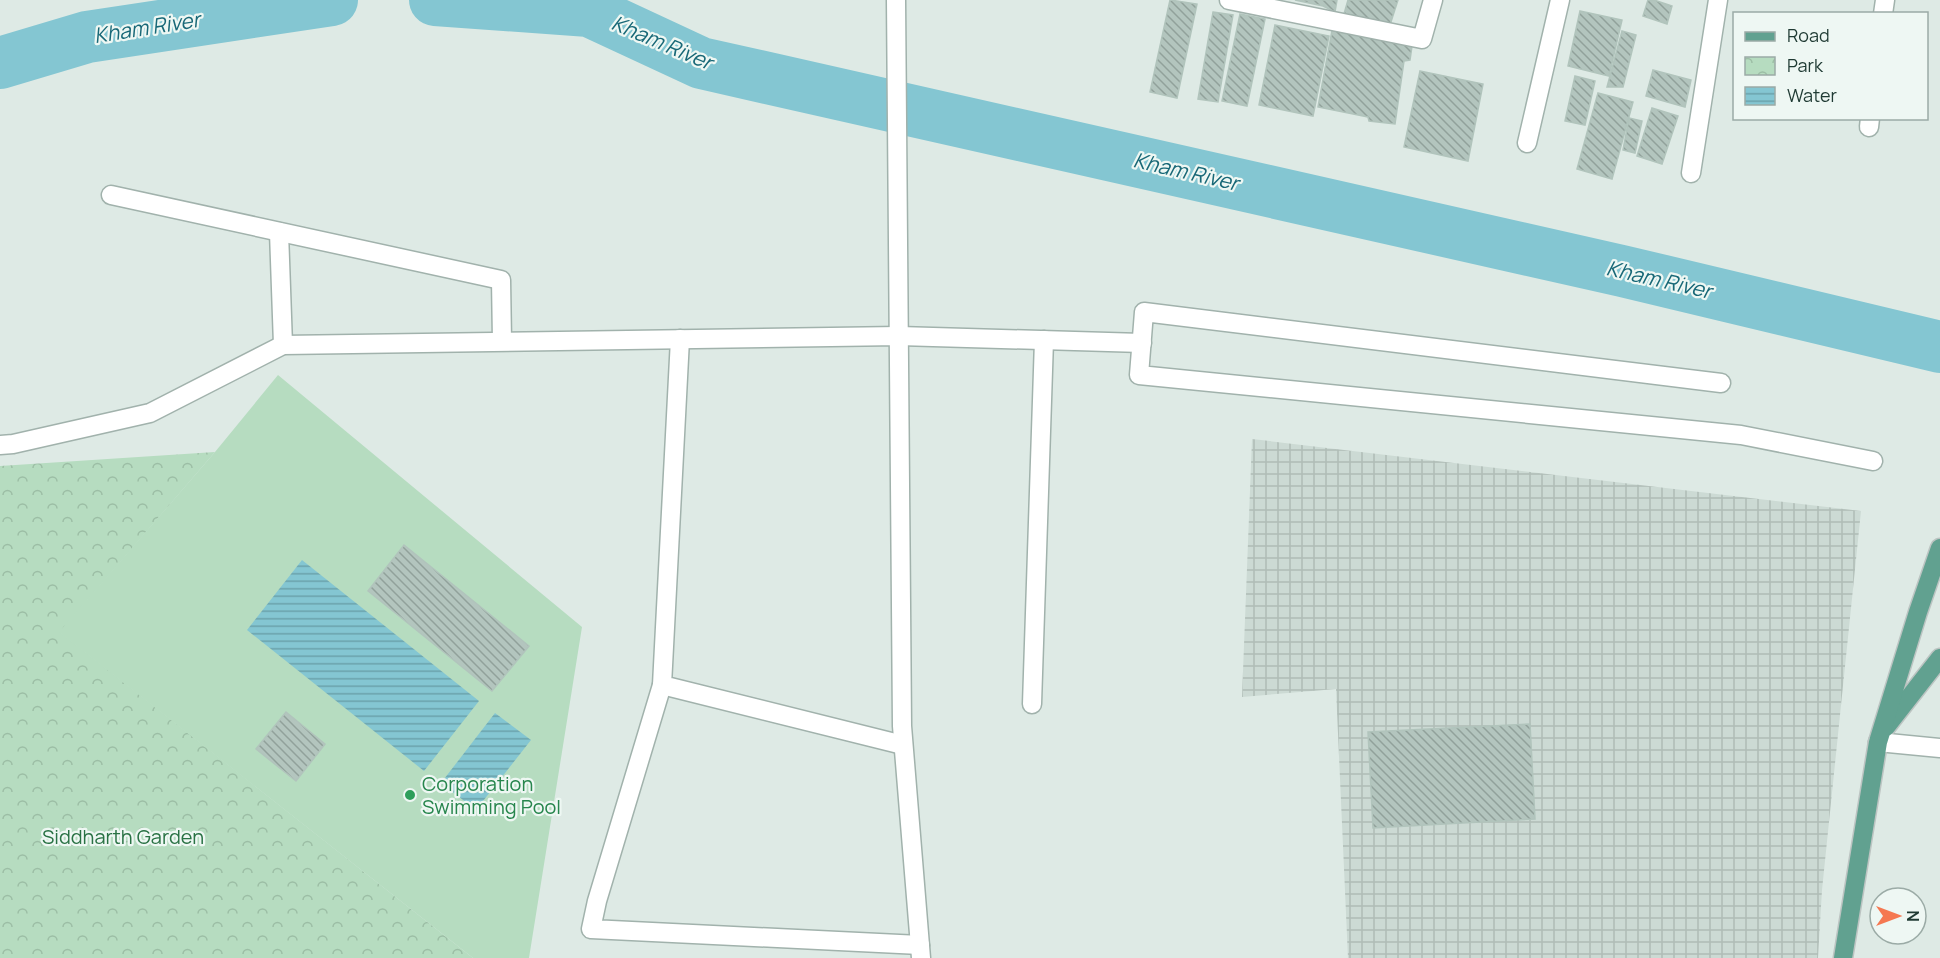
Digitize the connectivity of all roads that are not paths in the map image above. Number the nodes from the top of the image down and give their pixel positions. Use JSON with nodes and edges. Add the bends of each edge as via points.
{"nodes":[{"id":1,"x":896,"y":0,"type":"edge"},
{"id":2,"x":1228,"y":0,"type":"edge"},
{"id":3,"x":1433,"y":0,"type":"edge"},
{"id":4,"x":1560,"y":0,"type":"edge"},
{"id":5,"x":1718,"y":0,"type":"edge"},
{"id":6,"x":1527,"y":143,"type":"dead end"},
{"id":7,"x":1691,"y":173,"type":"dead end"},
{"id":8,"x":111,"y":195,"type":"dead end"},
{"id":9,"x":279,"y":232,"type":"junction"},
{"id":10,"x":899,"y":336,"type":"junction"},
{"id":11,"x":680,"y":339,"type":"junction"},
{"id":12,"x":1044,"y":340,"type":"junction"},
{"id":13,"x":502,"y":341,"type":"junction"},
{"id":14,"x":1142,"y":343,"type":"junction"},
{"id":15,"x":283,"y":345,"type":"junction"},
{"id":16,"x":1721,"y":383,"type":"dead end"},
{"id":17,"x":0,"y":445,"type":"edge"},
{"id":18,"x":1873,"y":461,"type":"dead end"},
{"id":19,"x":1940,"y":548,"type":"edge"},
{"id":20,"x":1940,"y":658,"type":"edge"},
{"id":21,"x":663,"y":685,"type":"junction"},
{"id":22,"x":1032,"y":704,"type":"dead end"},
{"id":23,"x":1879,"y":739,"type":"junction"},
{"id":24,"x":903,"y":745,"type":"junction"},
{"id":25,"x":1940,"y":748,"type":"edge"},
{"id":26,"x":920,"y":951,"type":"edge"},
{"id":27,"x":1843,"y":958,"type":"edge"}],
"edges":[{"from":1,"to":10,"type":"street"},
{"from":2,"to":3,"type":"street","via":[[1422,39]]},
{"from":4,"to":6,"type":"street"},
{"from":5,"to":7,"type":"street"},
{"from":8,"to":9,"type":"street"},
{"from":9,"to":13,"type":"street","via":[[501,280]]},
{"from":9,"to":15,"type":"street"},
{"from":10,"to":11,"type":"street"},
{"from":10,"to":12,"type":"street"},
{"from":10,"to":24,"type":"street"},
{"from":11,"to":13,"type":"street"},
{"from":11,"to":21,"type":"street"},
{"from":12,"to":14,"type":"street"},
{"from":12,"to":22,"type":"street"},
{"from":13,"to":15,"type":"street"},
{"from":14,"to":16,"type":"street","via":[[1144,312]]},
{"from":14,"to":18,"type":"street","via":[[1139,375],[1741,435]]},
{"from":15,"to":17,"type":"street","via":[[150,413]]},
{"from":19,"to":23,"type":"main road"},
{"from":20,"to":23,"type":"main road"},
{"from":21,"to":24,"type":"street"},
{"from":21,"to":26,"type":"street","via":[[591,928]]},
{"from":23,"to":25,"type":"street"},
{"from":23,"to":27,"type":"main road"},
{"from":24,"to":26,"type":"street"}]}
